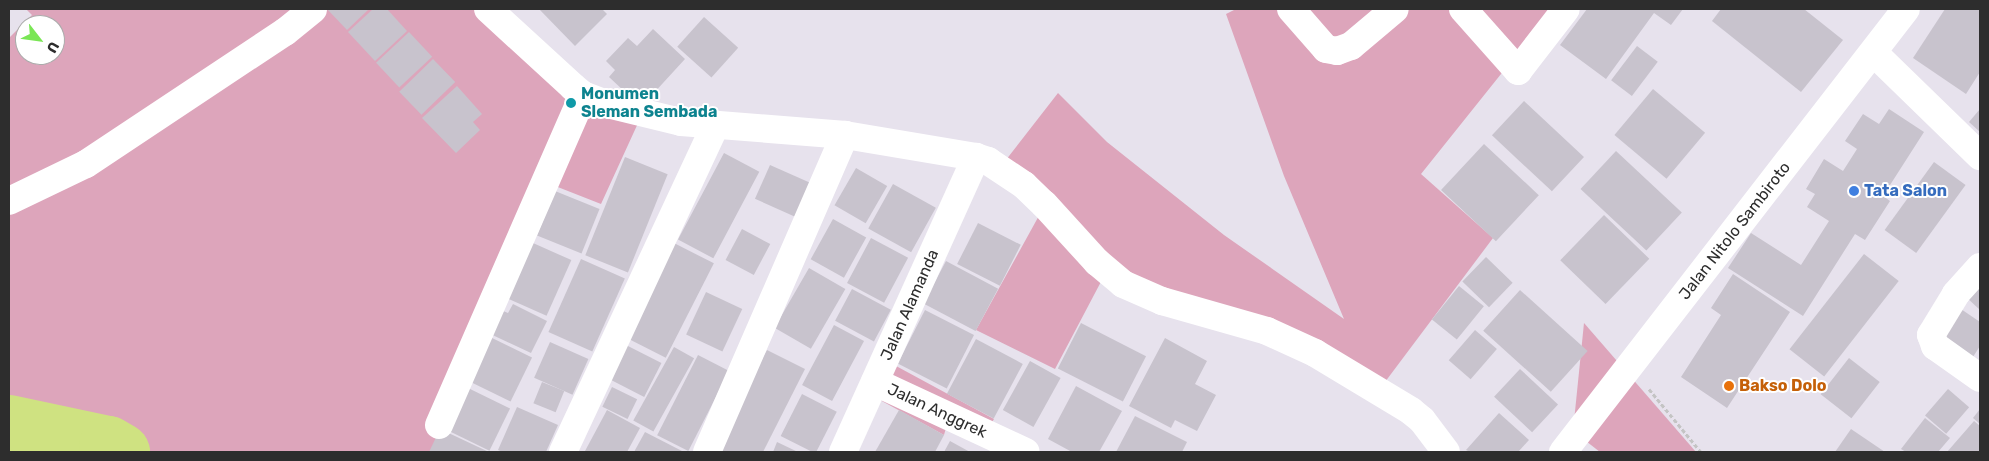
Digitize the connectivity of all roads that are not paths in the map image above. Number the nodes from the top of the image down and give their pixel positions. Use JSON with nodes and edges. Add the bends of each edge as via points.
{"nodes":[{"id":1,"x":313,"y":9,"type":"edge"},
{"id":2,"x":1291,"y":9,"type":"edge"},
{"id":3,"x":1395,"y":9,"type":"edge"},
{"id":4,"x":1463,"y":9,"type":"edge"},
{"id":5,"x":1566,"y":9,"type":"edge"},
{"id":6,"x":1906,"y":9,"type":"edge"},
{"id":7,"x":498,"y":12,"type":"edge"},
{"id":8,"x":1874,"y":53,"type":"junction"},
{"id":9,"x":583,"y":95,"type":"junction"},
{"id":10,"x":715,"y":126,"type":"junction"},
{"id":11,"x":845,"y":135,"type":"junction"},
{"id":12,"x":1980,"y":156,"type":"edge"},
{"id":13,"x":976,"y":157,"type":"junction"},
{"id":14,"x":9,"y":200,"type":"edge"},
{"id":15,"x":1980,"y":267,"type":"edge"},
{"id":16,"x":1980,"y":378,"type":"edge"},
{"id":17,"x":875,"y":382,"type":"junction"},
{"id":18,"x":439,"y":425,"type":"dead end"},
{"id":19,"x":563,"y":452,"type":"edge"},
{"id":20,"x":707,"y":452,"type":"edge"},
{"id":21,"x":843,"y":452,"type":"edge"},
{"id":22,"x":1026,"y":452,"type":"edge"},
{"id":23,"x":1446,"y":452,"type":"edge"},
{"id":24,"x":1562,"y":452,"type":"edge"}],
"edges":[{"from":1,"to":14,"type":"street","via":[[285,32],[86,164]]},
{"from":2,"to":3,"type":"street","via":[[1326,48],[1337,52],[1351,46]]},
{"from":4,"to":5,"type":"street","via":[[1518,72]]},
{"from":6,"to":8,"type":"street","name":"Jalan Nitolo Sambiroto"},
{"from":7,"to":9,"type":"street"},
{"from":8,"to":12,"type":"street"},
{"from":8,"to":24,"type":"street","name":"Jalan Nitolo Sambiroto"},
{"from":9,"to":10,"type":"street","via":[[645,114]]},
{"from":9,"to":18,"type":"street"},
{"from":10,"to":11,"type":"street"},
{"from":10,"to":19,"type":"street"},
{"from":11,"to":13,"type":"street"},
{"from":11,"to":20,"type":"street"},
{"from":13,"to":17,"type":"street","name":"Jalan Alamanda"},
{"from":13,"to":23,"type":"street","via":[[997,166],[1024,185],[1096,262],[1123,284],[1162,301],[1267,331],[1315,353],[1411,411],[1422,420]]},
{"from":15,"to":16,"type":"street","via":[[1956,294],[1931,335],[1935,346]]},
{"from":17,"to":21,"type":"street","name":"Jalan Alamanda"},
{"from":17,"to":22,"type":"street","name":"Jalan Anggrek"}]}
